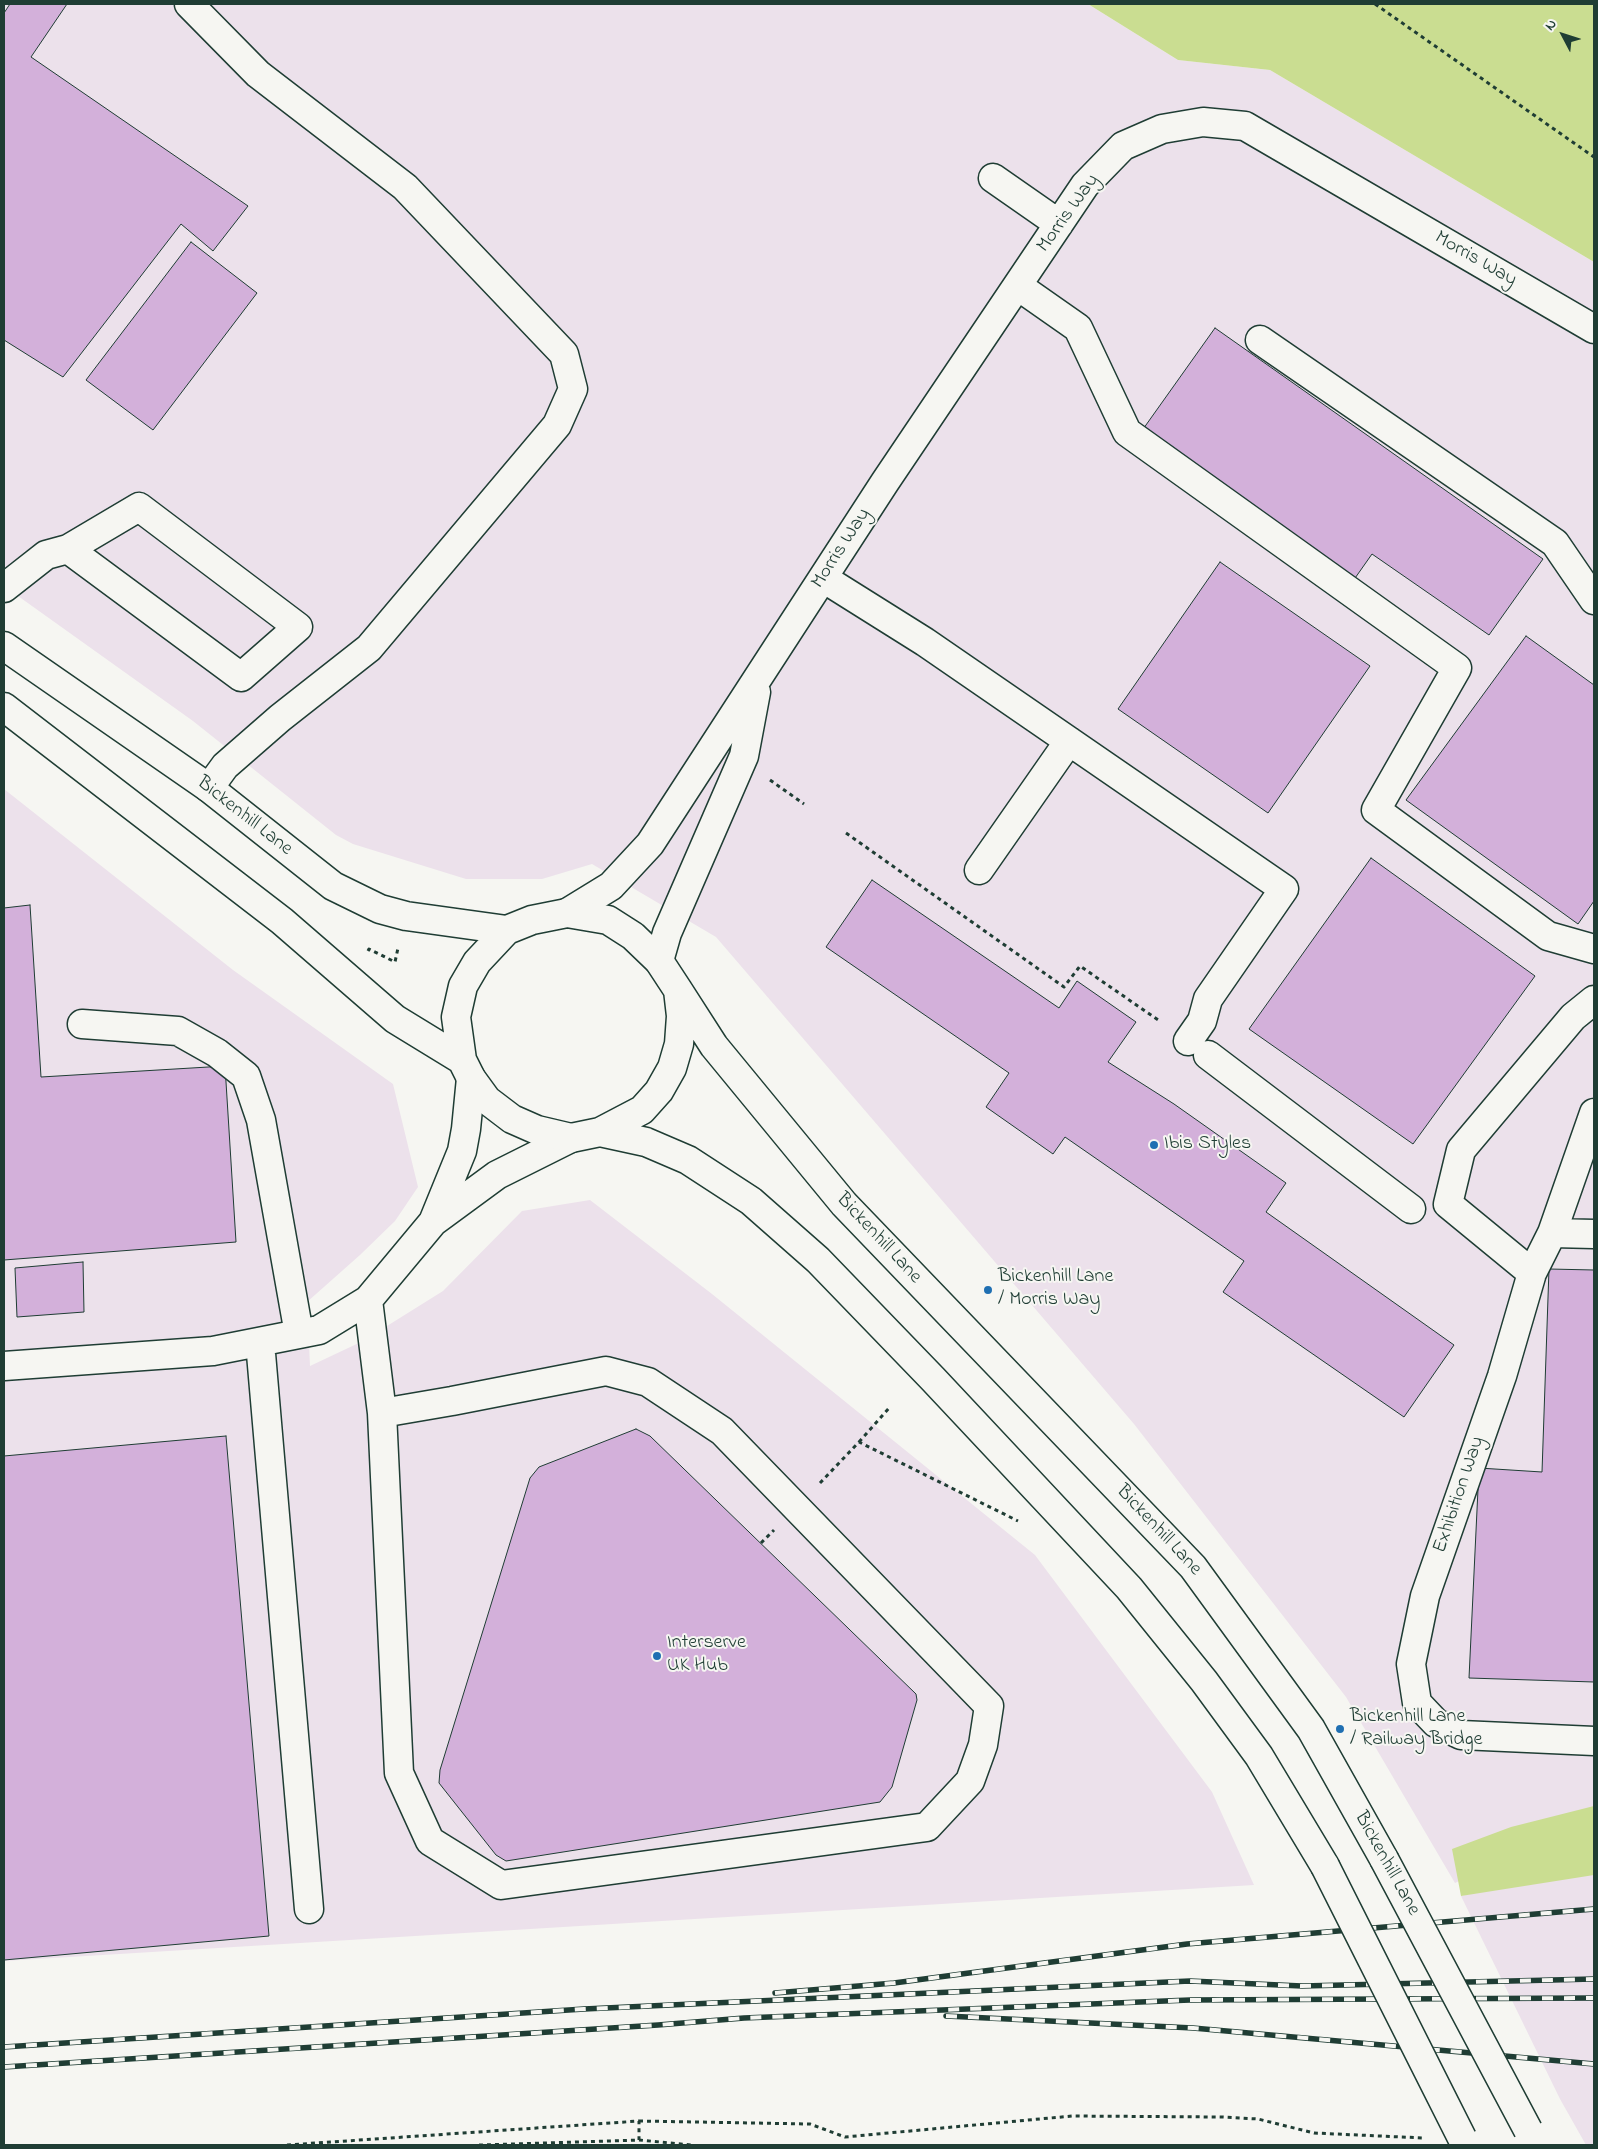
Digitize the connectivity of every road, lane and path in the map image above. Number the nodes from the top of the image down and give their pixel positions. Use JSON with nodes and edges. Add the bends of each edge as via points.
{"nodes":[{"id":1,"x":189,"y":4,"type":"edge"},
{"id":2,"x":1375,"y":4,"type":"edge"},
{"id":3,"x":1594,"y":157,"type":"edge"},
{"id":4,"x":993,"y":178,"type":"dead end"},
{"id":5,"x":1059,"y":224,"type":"junction"},
{"id":6,"x":1018,"y":286,"type":"junction"},
{"id":7,"x":1594,"y":329,"type":"edge"},
{"id":8,"x":1260,"y":340,"type":"dead end"},
{"id":9,"x":68,"y":549,"type":"junction"},
{"id":10,"x":823,"y":578,"type":"junction"},
{"id":11,"x":4,"y":588,"type":"edge"},
{"id":12,"x":1594,"y":600,"type":"edge"},
{"id":13,"x":4,"y":646,"type":"edge"},
{"id":14,"x":759,"y":678,"type":"junction"},
{"id":15,"x":4,"y":708,"type":"edge"},
{"id":16,"x":1069,"y":741,"type":"junction"},
{"id":17,"x":765,"y":776,"type":"dead end"},
{"id":18,"x":209,"y":788,"type":"junction"},
{"id":19,"x":804,"y":804,"type":"dead end"},
{"id":20,"x":846,"y":833,"type":"dead end"},
{"id":21,"x":979,"y":870,"type":"dead end"},
{"id":22,"x":567,"y":913,"type":"junction"},
{"id":23,"x":406,"y":916,"type":"junction"},
{"id":24,"x":508,"y":930,"type":"junction"},
{"id":25,"x":1594,"y":949,"type":"edge"},
{"id":26,"x":659,"y":961,"type":"junction"},
{"id":27,"x":348,"y":979,"type":"junction"},
{"id":28,"x":678,"y":990,"type":"junction"},
{"id":29,"x":1594,"y":1000,"type":"edge"},
{"id":30,"x":82,"y":1024,"type":"dead end"},
{"id":31,"x":1198,"y":1048,"type":"junction"},
{"id":32,"x":467,"y":1069,"type":"junction"},
{"id":33,"x":1594,"y":1113,"type":"edge"},
{"id":34,"x":600,"y":1132,"type":"junction"},
{"id":35,"x":571,"y":1138,"type":"junction"},
{"id":36,"x":1410,"y":1208,"type":"dead end"},
{"id":37,"x":434,"y":1222,"type":"junction"},
{"id":38,"x":1552,"y":1233,"type":"junction"},
{"id":39,"x":1594,"y":1234,"type":"edge"},
{"id":40,"x":1532,"y":1273,"type":"junction"},
{"id":41,"x":368,"y":1300,"type":"junction"},
{"id":42,"x":299,"y":1334,"type":"junction"},
{"id":43,"x":260,"y":1342,"type":"junction"},
{"id":44,"x":4,"y":1366,"type":"edge"},
{"id":45,"x":890,"y":1407,"type":"dead end"},
{"id":46,"x":382,"y":1413,"type":"junction"},
{"id":47,"x":859,"y":1442,"type":"junction"},
{"id":48,"x":796,"y":1507,"type":"junction"},
{"id":49,"x":1023,"y":1523,"type":"dead end"},
{"id":50,"x":761,"y":1543,"type":"dead end"},
{"id":51,"x":1594,"y":1741,"type":"edge"},
{"id":52,"x":309,"y":1908,"type":"dead end"},
{"id":53,"x":639,"y":2121,"type":"junction"},
{"id":54,"x":1430,"y":2138,"type":"dead end"},
{"id":55,"x":1532,"y":2138,"type":"edge"},
{"id":56,"x":639,"y":2140,"type":"junction"},
{"id":57,"x":1464,"y":2142,"type":"edge"},
{"id":58,"x":287,"y":2145,"type":"edge"},
{"id":59,"x":479,"y":2145,"type":"edge"},
{"id":60,"x":692,"y":2145,"type":"edge"}],
"edges":[{"from":1,"to":18,"type":"main road","via":[[258,74],[405,187],[564,354],[573,389],[557,425],[369,648],[280,718],[226,766]]},
{"from":2,"to":3,"type":"path"},
{"from":4,"to":5,"type":"main road"},
{"from":5,"to":6,"type":"main road","name":"Morris Way"},
{"from":5,"to":7,"type":"main road","name":"Morris Way","via":[[1085,185],[1123,146],[1162,128],[1203,122],[1246,126]]},
{"from":6,"to":10,"type":"main road","name":"Morris Way"},
{"from":6,"to":25,"type":"main road","via":[[1078,328],[1127,432],[1457,668],[1376,810],[1548,936]]},
{"from":8,"to":12,"type":"main road","via":[[1555,543]]},
{"from":9,"to":9,"type":"main road","via":[[241,677],[298,627],[139,508]]},
{"from":9,"to":11,"type":"main road","via":[[46,555]]},
{"from":10,"to":14,"type":"main road","name":"Morris Way"},
{"from":10,"to":16,"type":"main road","via":[[925,642]]},
{"from":13,"to":18,"type":"main road","name":"Bickenhill Lane"},
{"from":14,"to":22,"type":"main road","name":"Morris Way","via":[[650,844],[612,886]]},
{"from":14,"to":26,"type":"main road","via":[[744,756],[667,933]]},
{"from":15,"to":27,"type":"main road","via":[[282,921]]},
{"from":16,"to":21,"type":"main road"},
{"from":16,"to":31,"type":"main road","via":[[1284,889],[1208,999]]},
{"from":17,"to":19,"type":"path"},
{"from":18,"to":23,"type":"main road","name":"Bickenhill Lane","via":[[333,886],[380,909]]},
{"from":20,"to":31,"type":"path","via":[[1064,987],[1080,966]]},
{"from":22,"to":24,"type":"main road","via":[[532,920]]},
{"from":22,"to":26,"type":"main road","name":"Bickenhill Lane","via":[[608,920],[633,936]]},
{"from":23,"to":24,"type":"main road","name":"Bickenhill Lane"},
{"from":23,"to":27,"type":"path","via":[[395,962],[369,949]]},
{"from":24,"to":32,"type":"main road","via":[[476,962],[464,986],[456,1017]]},
{"from":26,"to":28,"type":"main road","name":"Bickenhill Lane"},
{"from":27,"to":32,"type":"main road","via":[[395,1019]]},
{"from":28,"to":34,"type":"main road","via":[[681,1016],[679,1044],[672,1068],[659,1091],[642,1110]]},
{"from":28,"to":55,"type":"main road","name":"Bickenhill Lane","bridge":true,"via":[[714,1046],[844,1204],[1193,1567],[1311,1729]]},
{"from":29,"to":40,"type":"main road","via":[[1573,1017],[1461,1150],[1448,1204]]},
{"from":30,"to":42,"type":"main road","via":[[178,1031],[217,1053],[246,1076],[261,1120]]},
{"from":31,"to":36,"type":"main road"},
{"from":32,"to":35,"type":"main road","via":[[487,1100],[512,1119],[537,1130]]},
{"from":32,"to":37,"type":"main road","via":[[466,1129],[462,1151]]},
{"from":33,"to":38,"type":"main road","name":"Exhibition Way"},
{"from":34,"to":35,"type":"main road"},
{"from":34,"to":57,"type":"main road","bridge":true,"via":[[646,1142],[688,1160],[751,1201],[818,1260],[1129,1588],[1204,1681],[1258,1756],[1325,1866]]},
{"from":35,"to":37,"type":"main road","via":[[497,1175]]},
{"from":37,"to":41,"type":"main road"},
{"from":38,"to":39,"type":"main road"},
{"from":38,"to":40,"type":"main road","name":"Exhibition Way"},
{"from":40,"to":51,"type":"main road","name":"Exhibition Way","via":[[1502,1376],[1425,1596],[1411,1664],[1417,1703],[1436,1722],[1461,1735]]},
{"from":41,"to":42,"type":"main road","via":[[319,1330]]},
{"from":41,"to":46,"type":"main road"},
{"from":42,"to":43,"type":"main road"},
{"from":43,"to":44,"type":"main road","via":[[214,1351]]},
{"from":43,"to":52,"type":"main road"},
{"from":45,"to":47,"type":"path"},
{"from":46,"to":48,"type":"main road","via":[[606,1371],[648,1382],[722,1431]]},
{"from":46,"to":48,"type":"main road","via":[[399,1773],[430,1841],[501,1885],[927,1827],[970,1781],[984,1745],[989,1706]]},
{"from":47,"to":48,"type":"path"},
{"from":47,"to":49,"type":"path"},
{"from":48,"to":50,"type":"path"},
{"from":53,"to":54,"type":"path","via":[[810,2124],[845,2137],[1072,2116],[1222,2117],[1258,2119],[1314,2133]]},
{"from":53,"to":56,"type":"path"},
{"from":53,"to":58,"type":"path"},
{"from":56,"to":59,"type":"path"},
{"from":56,"to":60,"type":"path"}]}
